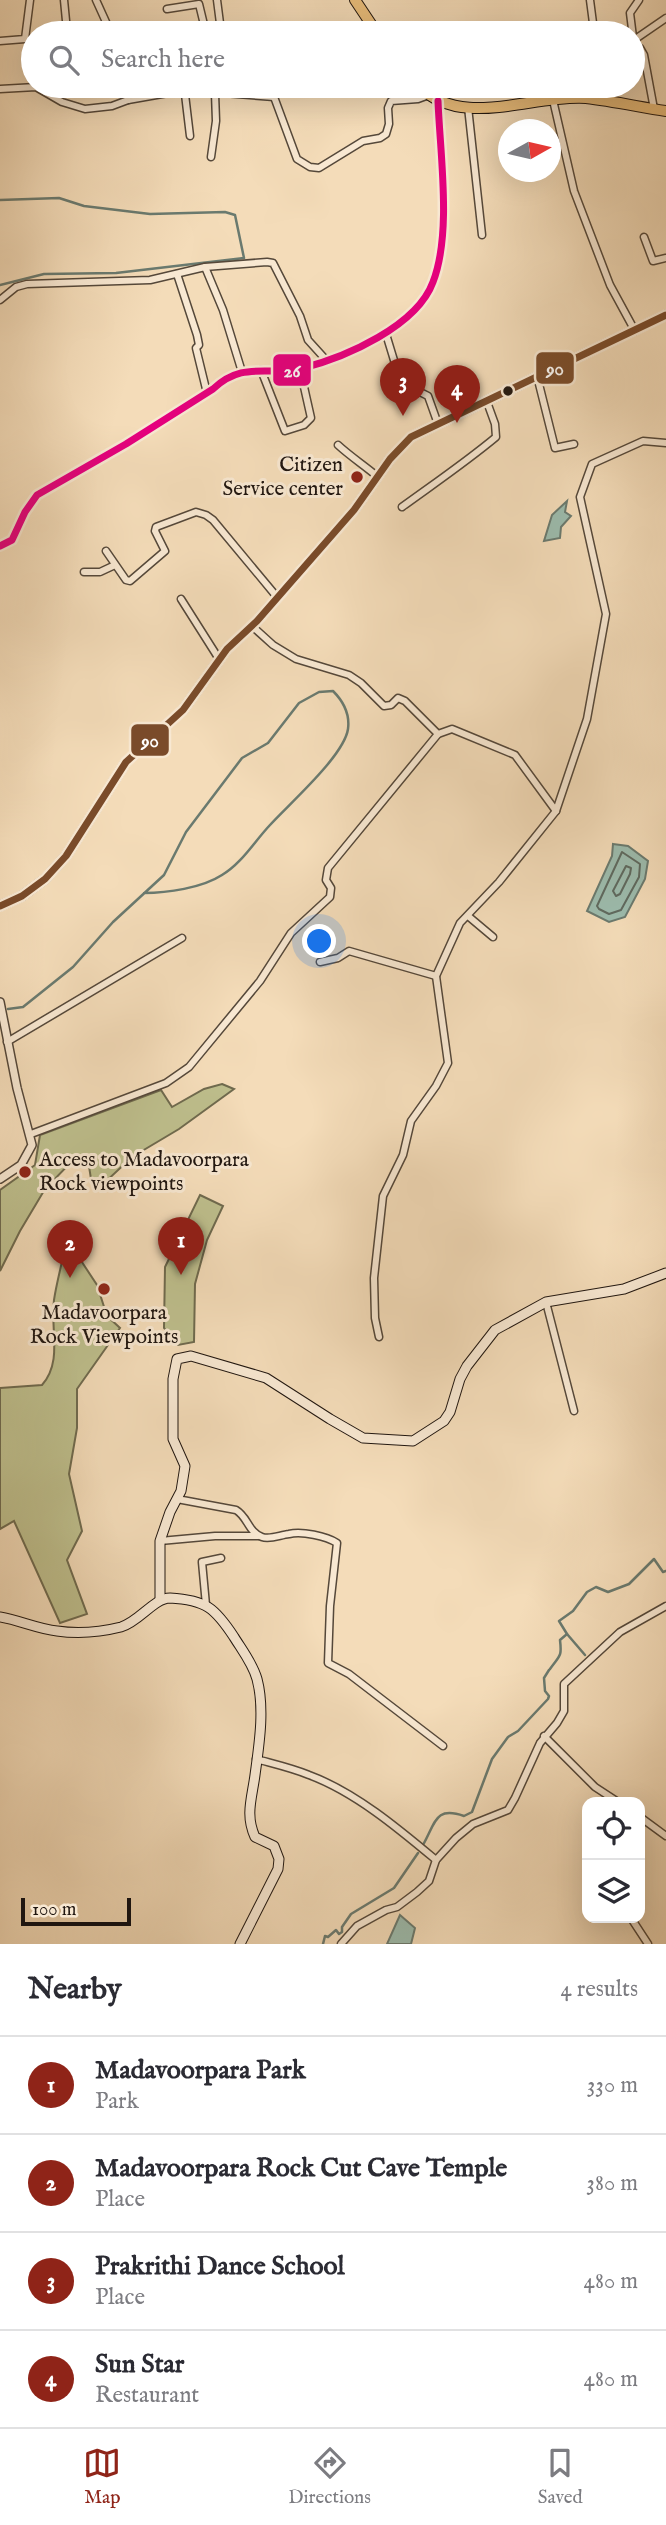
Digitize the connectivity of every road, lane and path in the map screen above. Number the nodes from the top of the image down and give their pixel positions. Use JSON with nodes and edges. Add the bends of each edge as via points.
{"nodes":[{"id":1,"x":30,"y":0,"type":"edge"},
{"id":2,"x":64,"y":0,"type":"edge"},
{"id":3,"x":96,"y":0,"type":"edge"},
{"id":4,"x":217,"y":0,"type":"edge"},
{"id":5,"x":355,"y":0,"type":"edge"},
{"id":6,"x":590,"y":0,"type":"edge"},
{"id":7,"x":639,"y":0,"type":"edge"},
{"id":8,"x":167,"y":9,"type":"dead end"},
{"id":9,"x":666,"y":18,"type":"edge"},
{"id":10,"x":28,"y":21,"type":"edge"},
{"id":11,"x":66,"y":21,"type":"edge"},
{"id":12,"x":106,"y":21,"type":"edge"},
{"id":13,"x":203,"y":21,"type":"edge"},
{"id":14,"x":220,"y":21,"type":"edge"},
{"id":15,"x":368,"y":21,"type":"edge"},
{"id":16,"x":593,"y":21,"type":"edge"},
{"id":17,"x":631,"y":21,"type":"edge"},
{"id":18,"x":645,"y":34,"type":"edge"},
{"id":19,"x":21,"y":40,"type":"edge"},
{"id":20,"x":0,"y":41,"type":"edge"},
{"id":21,"x":645,"y":60,"type":"edge"},
{"id":22,"x":21,"y":88,"type":"edge"},
{"id":23,"x":0,"y":89,"type":"edge"},
{"id":24,"x":54,"y":98,"type":"edge"},
{"id":25,"x":138,"y":98,"type":"edge"},
{"id":26,"x":186,"y":98,"type":"edge"},
{"id":27,"x":215,"y":98,"type":"edge"},
{"id":28,"x":274,"y":98,"type":"edge"},
{"id":29,"x":433,"y":98,"type":"junction"},
{"id":30,"x":128,"y":100,"type":"joint"},
{"id":31,"x":553,"y":100,"type":"junction"},
{"id":32,"x":468,"y":107,"type":"junction"},
{"id":33,"x":654,"y":109,"type":"junction"},
{"id":34,"x":666,"y":111,"type":"edge"},
{"id":35,"x":190,"y":136,"type":"dead end"},
{"id":36,"x":212,"y":157,"type":"dead end"},
{"id":37,"x":482,"y":235,"type":"dead end"},
{"id":38,"x":644,"y":237,"type":"dead end"},
{"id":39,"x":666,"y":258,"type":"edge"},
{"id":40,"x":205,"y":267,"type":"junction"},
{"id":41,"x":177,"y":274,"type":"junction"},
{"id":42,"x":0,"y":300,"type":"edge"},
{"id":43,"x":666,"y":315,"type":"edge"},
{"id":44,"x":635,"y":331,"type":"junction"},
{"id":45,"x":386,"y":334,"type":"junction"},
{"id":46,"x":327,"y":361,"type":"junction"},
{"id":47,"x":300,"y":369,"type":"junction"},
{"id":48,"x":261,"y":370,"type":"junction"},
{"id":49,"x":242,"y":372,"type":"junction"},
{"id":50,"x":537,"y":376,"type":"junction"},
{"id":51,"x":207,"y":393,"type":"junction"},
{"id":52,"x":487,"y":402,"type":"junction"},
{"id":53,"x":438,"y":424,"type":"junction"},
{"id":54,"x":666,"y":443,"type":"edge"},
{"id":55,"x":574,"y":444,"type":"dead end"},
{"id":56,"x":338,"y":445,"type":"dead end"},
{"id":57,"x":378,"y":477,"type":"junction"},
{"id":58,"x":402,"y":507,"type":"dead end"},
{"id":59,"x":0,"y":546,"type":"edge"},
{"id":60,"x":106,"y":551,"type":"dead end"},
{"id":61,"x":115,"y":565,"type":"junction"},
{"id":62,"x":84,"y":572,"type":"dead end"},
{"id":63,"x":277,"y":597,"type":"junction"},
{"id":64,"x":181,"y":599,"type":"dead end"},
{"id":65,"x":252,"y":626,"type":"junction"},
{"id":66,"x":219,"y":659,"type":"junction"},
{"id":67,"x":438,"y":734,"type":"junction"},
{"id":68,"x":556,"y":811,"type":"junction"},
{"id":69,"x":0,"y":906,"type":"edge"},
{"id":70,"x":467,"y":916,"type":"junction"},
{"id":71,"x":493,"y":937,"type":"dead end"},
{"id":72,"x":182,"y":938,"type":"dead end"},
{"id":73,"x":320,"y":962,"type":"dead end"},
{"id":74,"x":436,"y":976,"type":"junction"},
{"id":75,"x":0,"y":1002,"type":"edge"},
{"id":76,"x":7,"y":1042,"type":"junction"},
{"id":77,"x":30,"y":1134,"type":"junction"},
{"id":78,"x":0,"y":1179,"type":"edge"},
{"id":79,"x":666,"y":1273,"type":"edge"},
{"id":80,"x":546,"y":1302,"type":"junction"},
{"id":81,"x":379,"y":1337,"type":"dead end"},
{"id":82,"x":574,"y":1411,"type":"dead end"},
{"id":83,"x":177,"y":1499,"type":"junction"},
{"id":84,"x":259,"y":1536,"type":"junction"},
{"id":85,"x":160,"y":1541,"type":"junction"},
{"id":86,"x":221,"y":1558,"type":"dead end"},
{"id":87,"x":160,"y":1599,"type":"junction"},
{"id":88,"x":206,"y":1605,"type":"junction"},
{"id":89,"x":666,"y":1606,"type":"edge"},
{"id":90,"x":0,"y":1617,"type":"edge"},
{"id":91,"x":544,"y":1736,"type":"junction"},
{"id":92,"x":443,"y":1746,"type":"dead end"},
{"id":93,"x":256,"y":1759,"type":"junction"},
{"id":94,"x":610,"y":1797,"type":"edge"},
{"id":95,"x":645,"y":1821,"type":"edge"},
{"id":96,"x":666,"y":1836,"type":"edge"},
{"id":97,"x":436,"y":1860,"type":"junction"},
{"id":98,"x":634,"y":1923,"type":"edge"},
{"id":99,"x":240,"y":1944,"type":"edge"},
{"id":100,"x":341,"y":1944,"type":"edge"},
{"id":101,"x":648,"y":1944,"type":"edge"}],
"edges":[{"from":1,"to":10,"type":"street"},
{"from":2,"to":11,"type":"street"},
{"from":3,"to":12,"type":"street"},
{"from":4,"to":14,"type":"street"},
{"from":5,"to":15,"type":"main road"},
{"from":6,"to":16,"type":"street"},
{"from":7,"to":17,"type":"street","via":[[630,13]]},
{"from":8,"to":13,"type":"street","via":[[199,4]]},
{"from":9,"to":18,"type":"street"},
{"from":19,"to":20,"type":"street"},
{"from":21,"to":33,"type":"street"},
{"from":22,"to":23,"type":"street"},
{"from":24,"to":30,"type":"street","via":[[85,109]]},
{"from":25,"to":30,"type":"street"},
{"from":26,"to":35,"type":"street"},
{"from":27,"to":36,"type":"street"},
{"from":28,"to":29,"type":"street","via":[[297,159],[319,168],[363,141],[386,134],[391,101]]},
{"from":29,"to":32,"type":"main road"},
{"from":29,"to":45,"type":"street","via":[[442,247],[432,284],[413,310]]},
{"from":31,"to":32,"type":"main road"},
{"from":31,"to":33,"type":"main road","via":[[584,98]]},
{"from":31,"to":44,"type":"street","via":[[574,191],[610,285]]},
{"from":32,"to":37,"type":"street"},
{"from":33,"to":34,"type":"main road"},
{"from":38,"to":39,"type":"street","via":[[653,261]]},
{"from":40,"to":41,"type":"street"},
{"from":40,"to":46,"type":"street","via":[[273,264],[308,340]]},
{"from":40,"to":49,"type":"street"},
{"from":41,"to":42,"type":"street","via":[[150,280],[27,284]]},
{"from":41,"to":51,"type":"street","via":[[197,335]]},
{"from":43,"to":44,"type":"main road"},
{"from":44,"to":50,"type":"main road"},
{"from":45,"to":46,"type":"street"},
{"from":45,"to":53,"type":"street","via":[[400,380],[408,391],[428,396]]},
{"from":46,"to":47,"type":"street"},
{"from":47,"to":48,"type":"street"},
{"from":47,"to":48,"type":"street","via":[[311,418],[285,431]]},
{"from":48,"to":49,"type":"street"},
{"from":49,"to":51,"type":"street","via":[[225,378]]},
{"from":50,"to":52,"type":"main road"},
{"from":50,"to":55,"type":"street","via":[[555,448]]},
{"from":51,"to":59,"type":"street","via":[[37,495],[12,540]]},
{"from":52,"to":53,"type":"main road"},
{"from":52,"to":58,"type":"street","via":[[496,437]]},
{"from":53,"to":57,"type":"main road","via":[[411,437]]},
{"from":54,"to":68,"type":"street","via":[[643,442],[592,464],[580,497],[606,614],[587,719]]},
{"from":56,"to":57,"type":"street"},
{"from":57,"to":63,"type":"main road"},
{"from":60,"to":61,"type":"street"},
{"from":61,"to":62,"type":"street","via":[[100,572]]},
{"from":61,"to":63,"type":"street","via":[[127,581],[132,580],[165,551],[156,527],[196,512],[213,520]]},
{"from":63,"to":65,"type":"main road"},
{"from":64,"to":66,"type":"street"},
{"from":65,"to":66,"type":"main road"},
{"from":65,"to":67,"type":"street","via":[[296,659],[349,675],[384,706],[398,698],[404,701]]},
{"from":66,"to":69,"type":"main road","via":[[183,710],[126,762],[52,871],[22,896]]},
{"from":67,"to":68,"type":"street","via":[[452,729],[515,754]]},
{"from":67,"to":77,"type":"street","via":[[328,868],[326,880],[331,888],[326,903],[291,933],[260,981],[189,1067],[166,1083]]},
{"from":68,"to":70,"type":"street"},
{"from":70,"to":71,"type":"street"},
{"from":70,"to":74,"type":"street"},
{"from":72,"to":76,"type":"street"},
{"from":73,"to":74,"type":"street","via":[[349,951]]},
{"from":74,"to":81,"type":"street","via":[[448,1063],[411,1121],[403,1155],[383,1196],[373,1278]]},
{"from":75,"to":76,"type":"street"},
{"from":76,"to":77,"type":"street"},
{"from":77,"to":78,"type":"street","via":[[29,1154]]},
{"from":79,"to":80,"type":"main road","via":[[624,1289]]},
{"from":80,"to":82,"type":"street"},
{"from":80,"to":83,"type":"main road","via":[[486,1339],[460,1379],[444,1421],[412,1441],[363,1438],[266,1378],[191,1356],[177,1359],[173,1439],[185,1465]]},
{"from":83,"to":84,"type":"street","via":[[236,1510]]},
{"from":83,"to":85,"type":"main road"},
{"from":84,"to":85,"type":"street"},
{"from":84,"to":92,"type":"street","via":[[293,1533],[337,1543],[328,1663]]},
{"from":85,"to":87,"type":"main road"},
{"from":86,"to":88,"type":"street","via":[[202,1562]]},
{"from":87,"to":88,"type":"main road"},
{"from":87,"to":90,"type":"main road","via":[[137,1620],[99,1631],[58,1631]]},
{"from":88,"to":93,"type":"main road","via":[[219,1614],[257,1678],[261,1703]]},
{"from":89,"to":91,"type":"street","via":[[620,1632],[564,1684],[564,1711]]},
{"from":91,"to":94,"type":"street"},
{"from":91,"to":97,"type":"street","via":[[508,1810],[473,1824]]},
{"from":93,"to":97,"type":"street","via":[[330,1784],[398,1828]]},
{"from":93,"to":99,"type":"main road","via":[[251,1827],[255,1837],[274,1846],[279,1858],[278,1869]]},
{"from":95,"to":96,"type":"street"},
{"from":97,"to":100,"type":"street","via":[[429,1881],[418,1892],[357,1926]]},
{"from":98,"to":101,"type":"street"}]}
